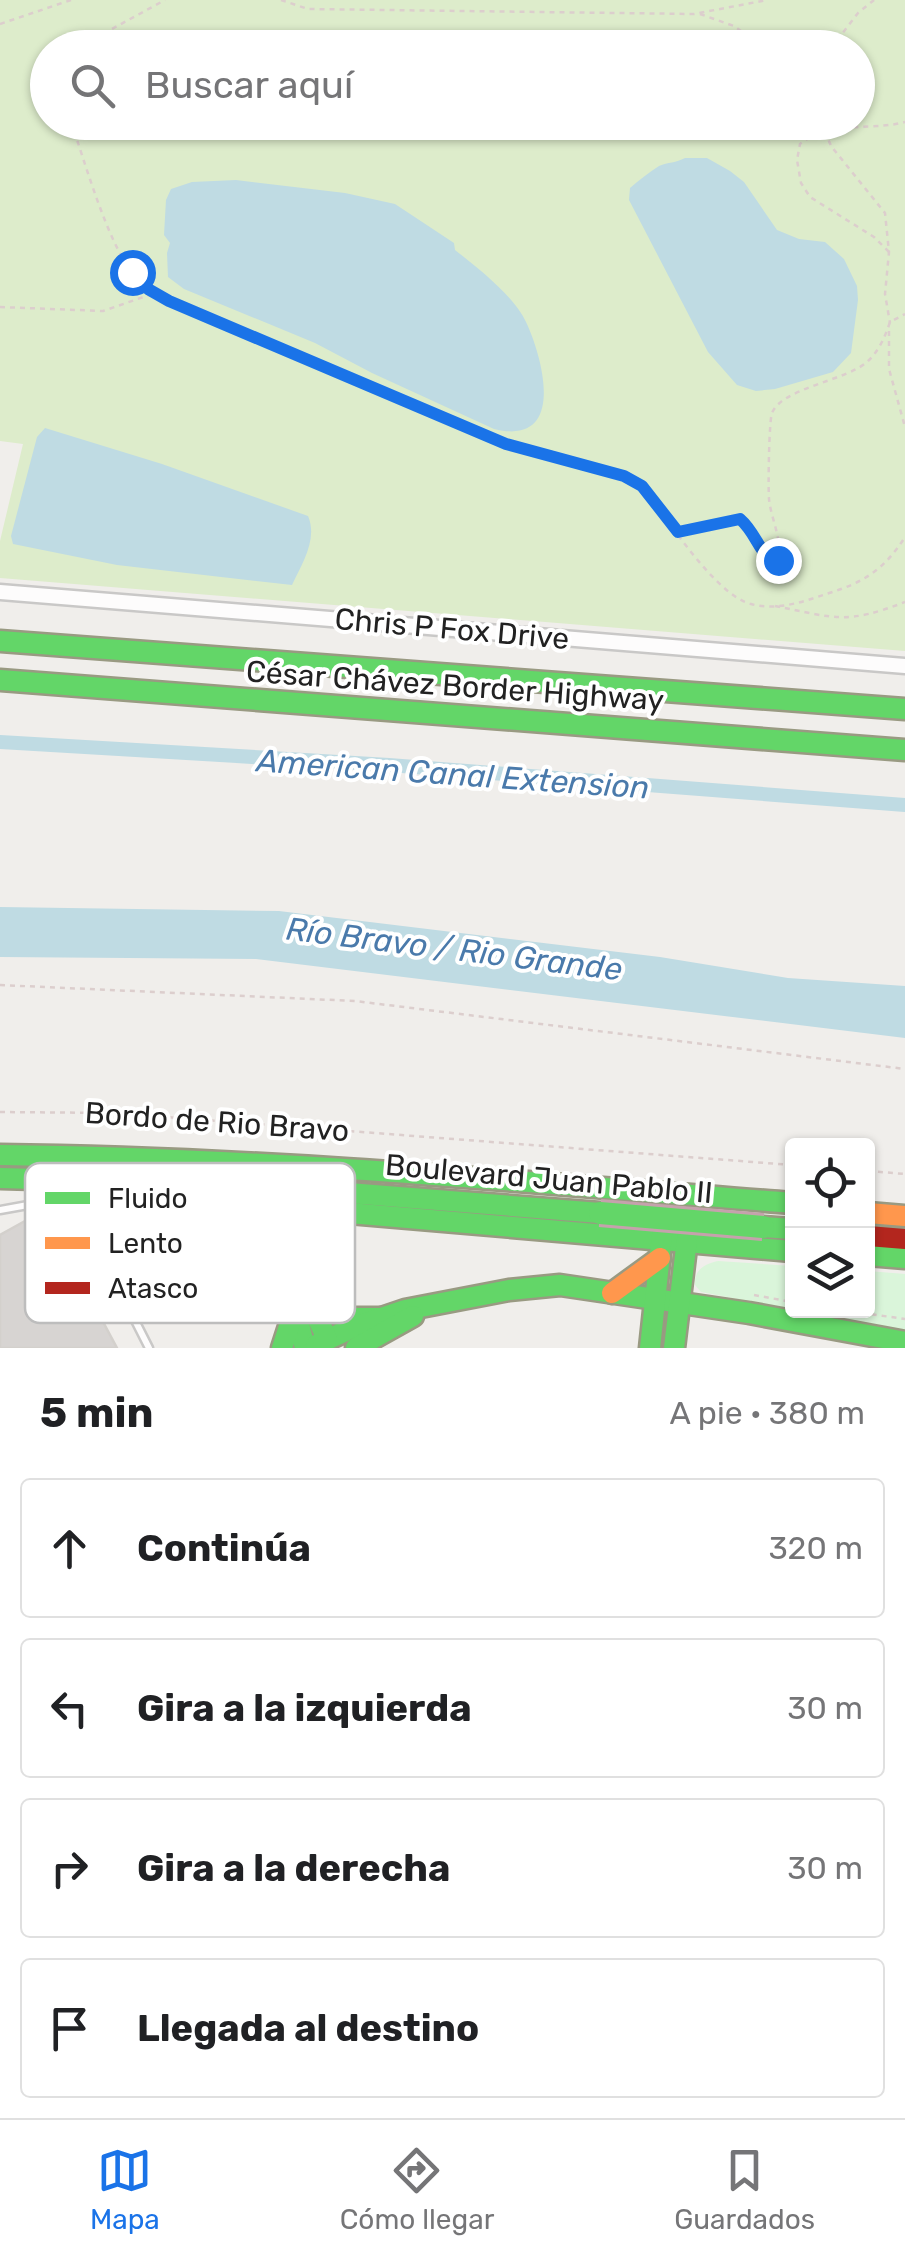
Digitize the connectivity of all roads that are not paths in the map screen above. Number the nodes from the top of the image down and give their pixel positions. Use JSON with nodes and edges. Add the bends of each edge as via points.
{"nodes":[{"id":1,"x":0,"y":592,"type":"edge"},
{"id":2,"x":0,"y":641,"type":"edge"},
{"id":3,"x":905,"y":666,"type":"edge"},
{"id":4,"x":0,"y":680,"type":"edge"},
{"id":5,"x":905,"y":709,"type":"edge"},
{"id":6,"x":905,"y":750,"type":"edge"},
{"id":7,"x":0,"y":1156,"type":"edge"},
{"id":8,"x":227,"y":1163,"type":"edge"},
{"id":9,"x":355,"y":1170,"type":"edge"},
{"id":10,"x":438,"y":1175,"type":"junction"},
{"id":11,"x":0,"y":1178,"type":"edge"},
{"id":12,"x":25,"y":1179,"type":"edge"},
{"id":13,"x":355,"y":1193,"type":"edge"},
{"id":14,"x":785,"y":1203,"type":"edge"},
{"id":15,"x":614,"y":1205,"type":"junction"},
{"id":16,"x":25,"y":1206,"type":"edge"},
{"id":17,"x":666,"y":1209,"type":"junction"},
{"id":18,"x":0,"y":1210,"type":"edge"},
{"id":19,"x":690,"y":1211,"type":"junction"},
{"id":20,"x":355,"y":1213,"type":"edge"},
{"id":21,"x":736,"y":1214,"type":"junction"},
{"id":22,"x":875,"y":1214,"type":"edge"},
{"id":23,"x":785,"y":1216,"type":"edge"},
{"id":24,"x":905,"y":1216,"type":"edge"},
{"id":25,"x":785,"y":1228,"type":"edge"},
{"id":26,"x":611,"y":1237,"type":"junction"},
{"id":27,"x":875,"y":1237,"type":"edge"},
{"id":28,"x":905,"y":1239,"type":"edge"},
{"id":29,"x":686,"y":1244,"type":"junction"},
{"id":30,"x":732,"y":1248,"type":"junction"},
{"id":31,"x":660,"y":1250,"type":"junction"},
{"id":32,"x":785,"y":1251,"type":"edge"},
{"id":33,"x":875,"y":1256,"type":"edge"},
{"id":34,"x":905,"y":1258,"type":"edge"},
{"id":35,"x":612,"y":1293,"type":"junction"},
{"id":36,"x":655,"y":1299,"type":"junction"},
{"id":37,"x":679,"y":1302,"type":"junction"},
{"id":38,"x":432,"y":1305,"type":"junction"},
{"id":39,"x":355,"y":1318,"type":"edge"},
{"id":40,"x":379,"y":1318,"type":"junction"},
{"id":41,"x":136,"y":1323,"type":"edge"},
{"id":42,"x":296,"y":1323,"type":"edge"},
{"id":43,"x":310,"y":1323,"type":"edge"},
{"id":44,"x":905,"y":1342,"type":"edge"},
{"id":45,"x":362,"y":1344,"type":"edge"},
{"id":46,"x":321,"y":1346,"type":"edge"},
{"id":47,"x":149,"y":1348,"type":"edge"},
{"id":48,"x":282,"y":1348,"type":"edge"},
{"id":49,"x":650,"y":1348,"type":"edge"},
{"id":50,"x":674,"y":1348,"type":"edge"}],
"edges":[{"from":1,"to":3,"type":"street","name":"Chris P Fox Drive"},
{"from":2,"to":5,"type":"main road","name":"César Chávez Border Highway"},
{"from":4,"to":6,"type":"main road","name":"César Chávez Border Highway"},
{"from":7,"to":8,"type":"main road","name":"Boulevard Juan Pablo II"},
{"from":9,"to":10,"type":"main road","name":"Boulevard Juan Pablo II"},
{"from":10,"to":14,"type":"main road","name":"Boulevard Juan Pablo II"},
{"from":10,"to":15,"type":"main road","via":[[482,1194]]},
{"from":11,"to":12,"type":"main road","name":"Boulevard Juan Pablo II"},
{"from":13,"to":25,"type":"main road","name":"Boulevard Juan Pablo II","bridge":true},
{"from":15,"to":17,"type":"main road"},
{"from":15,"to":26,"type":"main road","via":[[623,1218]]},
{"from":16,"to":18,"type":"lane"},
{"from":17,"to":19,"type":"main road"},
{"from":17,"to":31,"type":"main road"},
{"from":19,"to":21,"type":"main road"},
{"from":19,"to":29,"type":"main road"},
{"from":20,"to":26,"type":"main road"},
{"from":21,"to":23,"type":"main road"},
{"from":21,"to":30,"type":"main road","via":[[722,1220],[720,1229]]},
{"from":22,"to":24,"type":"main road"},
{"from":26,"to":31,"type":"main road"},
{"from":27,"to":28,"type":"main road"},
{"from":29,"to":30,"type":"main road"},
{"from":29,"to":31,"type":"main road"},
{"from":29,"to":37,"type":"main road"},
{"from":30,"to":32,"type":"main road"},
{"from":31,"to":35,"type":"main road"},
{"from":31,"to":36,"type":"main road"},
{"from":33,"to":34,"type":"main road"},
{"from":35,"to":36,"type":"main road"},
{"from":35,"to":38,"type":"main road","via":[[545,1286]]},
{"from":36,"to":37,"type":"main road"},
{"from":36,"to":49,"type":"main road"},
{"from":37,"to":44,"type":"main road"},
{"from":37,"to":50,"type":"main road"},
{"from":38,"to":40,"type":"main road"},
{"from":38,"to":45,"type":"main road"},
{"from":39,"to":40,"type":"main road"},
{"from":40,"to":46,"type":"main road"},
{"from":41,"to":47,"type":"lane"},
{"from":42,"to":48,"type":"main road"},
{"from":43,"to":46,"type":"main road"},
{"from":45,"to":46,"type":"main road"}]}
